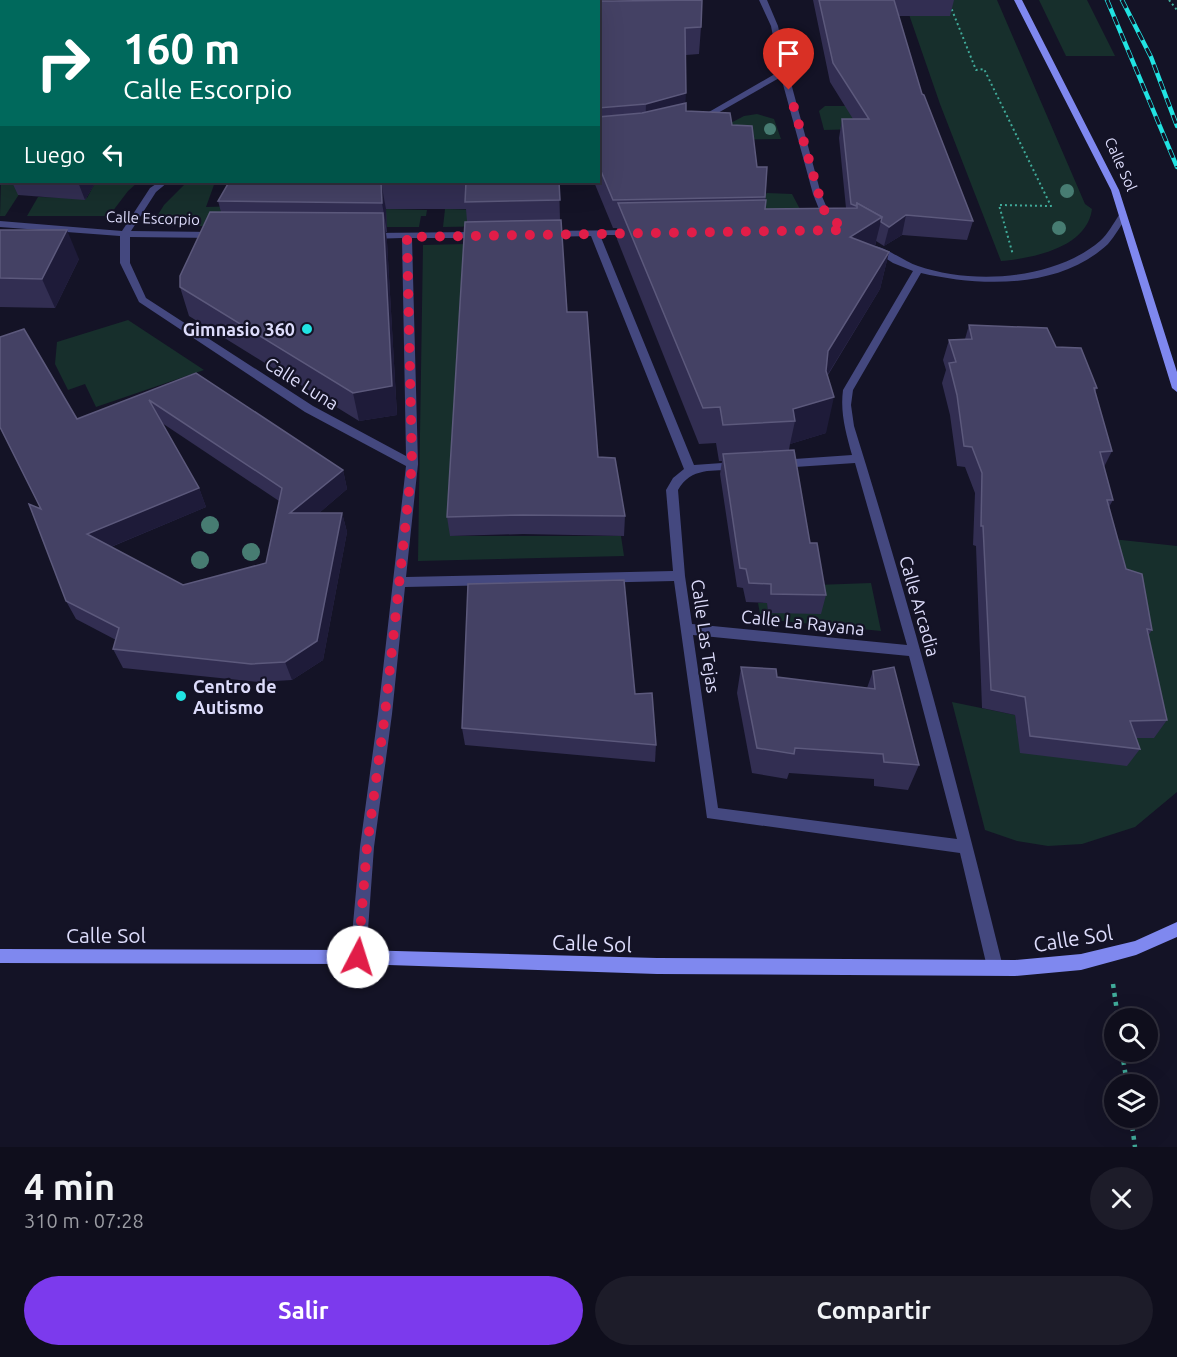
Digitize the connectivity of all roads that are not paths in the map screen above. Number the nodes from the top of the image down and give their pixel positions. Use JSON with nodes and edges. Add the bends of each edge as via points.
{"nodes":[{"id":1,"x":763,"y":0,"type":"edge"},
{"id":2,"x":1018,"y":0,"type":"edge"},
{"id":3,"x":784,"y":72,"type":"junction"},
{"id":4,"x":694,"y":122,"type":"edge"},
{"id":5,"x":163,"y":183,"type":"edge"},
{"id":6,"x":1122,"y":217,"type":"junction"},
{"id":7,"x":0,"y":224,"type":"edge"},
{"id":8,"x":844,"y":230,"type":"edge"},
{"id":9,"x":642,"y":232,"type":"edge"},
{"id":10,"x":594,"y":233,"type":"junction"},
{"id":11,"x":125,"y":234,"type":"junction"},
{"id":12,"x":536,"y":234,"type":"edge"},
{"id":13,"x":219,"y":235,"type":"edge"},
{"id":14,"x":489,"y":235,"type":"edge"},
{"id":15,"x":360,"y":236,"type":"edge"},
{"id":16,"x":407,"y":237,"type":"junction"},
{"id":17,"x":866,"y":243,"type":"edge"},
{"id":18,"x":918,"y":270,"type":"junction"},
{"id":19,"x":1177,"y":388,"type":"edge"},
{"id":20,"x":860,"y":459,"type":"junction"},
{"id":21,"x":412,"y":464,"type":"junction"},
{"id":22,"x":769,"y":464,"type":"edge"},
{"id":23,"x":747,"y":465,"type":"edge"},
{"id":24,"x":690,"y":469,"type":"junction"},
{"id":25,"x":679,"y":576,"type":"junction"},
{"id":26,"x":400,"y":582,"type":"junction"},
{"id":27,"x":687,"y":629,"type":"junction"},
{"id":28,"x":915,"y":651,"type":"junction"},
{"id":29,"x":967,"y":847,"type":"junction"},
{"id":30,"x":1177,"y":929,"type":"edge"},
{"id":31,"x":0,"y":956,"type":"edge"},
{"id":32,"x":358,"y":957,"type":"junction"},
{"id":33,"x":995,"y":967,"type":"junction"}],
"edges":[{"from":1,"to":3,"type":"street","via":[[777,36]]},
{"from":2,"to":6,"type":"street","name":"Calle Sol","via":[[1115,190]]},
{"from":3,"to":4,"type":"street"},
{"from":3,"to":8,"type":"street","via":[[823,209]]},
{"from":5,"to":11,"type":"street","via":[[153,190]]},
{"from":6,"to":18,"type":"street","via":[[1104,242],[1056,269],[993,279],[959,278]]},
{"from":6,"to":19,"type":"street","name":"Calle Sol"},
{"from":7,"to":11,"type":"street","name":"Calle Escorpio"},
{"from":9,"to":10,"type":"street"},
{"from":10,"to":12,"type":"street"},
{"from":10,"to":24,"type":"street"},
{"from":11,"to":13,"type":"street","name":"Calle Escorpio"},
{"from":11,"to":21,"type":"street","name":"Calle Luna","via":[[125,262],[142,300],[309,409]]},
{"from":14,"to":16,"type":"street"},
{"from":15,"to":16,"type":"street"},
{"from":16,"to":21,"type":"street"},
{"from":17,"to":18,"type":"street"},
{"from":18,"to":20,"type":"street","name":"Calle Arcadia","via":[[848,390],[849,426]]},
{"from":20,"to":22,"type":"street"},
{"from":20,"to":28,"type":"street","name":"Calle Arcadia"},
{"from":21,"to":26,"type":"street"},
{"from":23,"to":24,"type":"street"},
{"from":24,"to":25,"type":"street","name":"Calle Las Tejas","via":[[678,478],[672,490]]},
{"from":25,"to":26,"type":"street"},
{"from":25,"to":27,"type":"street","name":"Calle Las Tejas"},
{"from":26,"to":32,"type":"street","via":[[367,847]]},
{"from":27,"to":28,"type":"street","name":"Calle La Rayana"},
{"from":27,"to":29,"type":"street","name":"Calle Las Tejas","via":[[712,814]]},
{"from":28,"to":29,"type":"street","name":"Calle Arcadia"},
{"from":29,"to":33,"type":"street","name":"Calle Arcadia"},
{"from":30,"to":33,"type":"street","name":"Calle Sol","via":[[1146,944],[1081,962]]},
{"from":31,"to":32,"type":"street","name":"Calle Sol"},
{"from":32,"to":33,"type":"street","name":"Calle Sol","via":[[657,966]]}]}
